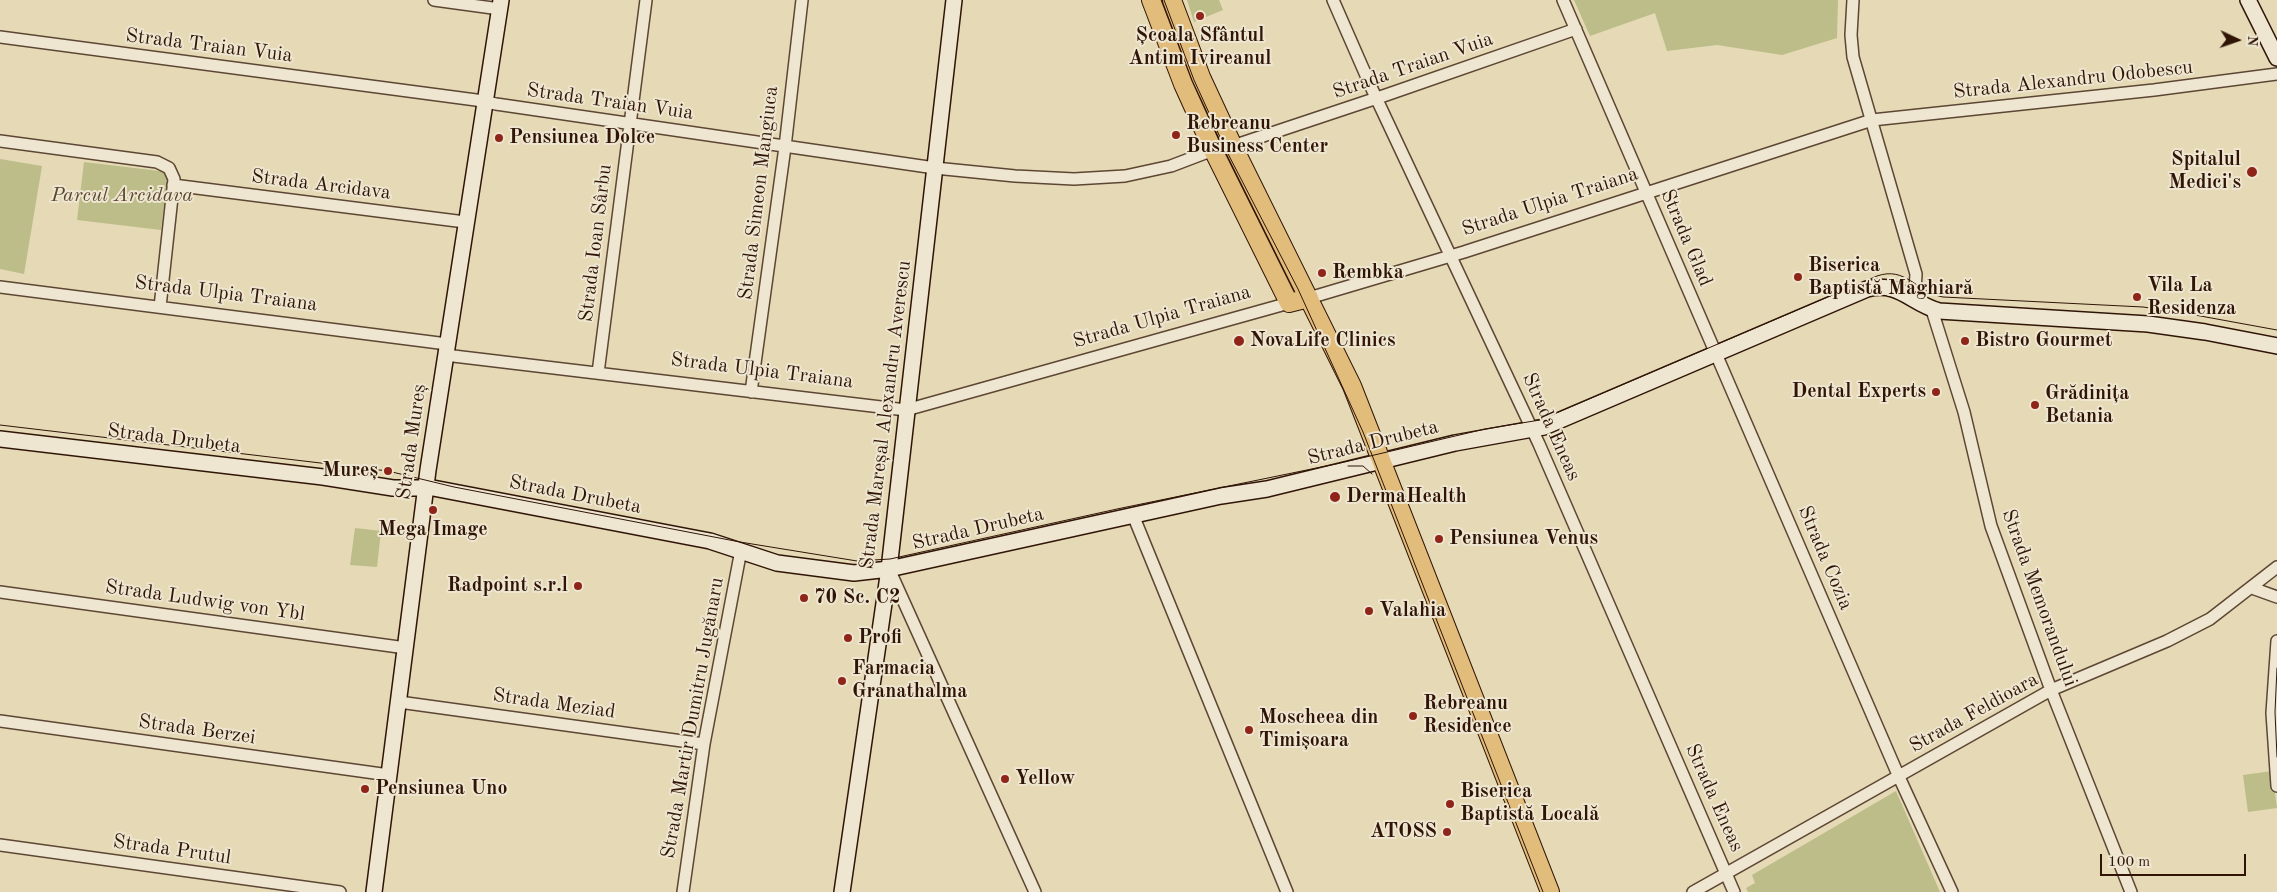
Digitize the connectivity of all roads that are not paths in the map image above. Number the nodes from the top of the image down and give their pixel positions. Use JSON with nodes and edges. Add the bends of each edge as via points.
{"nodes":[{"id":1,"x":434,"y":0,"type":"edge"},
{"id":2,"x":646,"y":0,"type":"edge"},
{"id":3,"x":802,"y":0,"type":"edge"},
{"id":4,"x":954,"y":0,"type":"edge"},
{"id":5,"x":1151,"y":0,"type":"edge"},
{"id":6,"x":1172,"y":0,"type":"edge"},
{"id":7,"x":1333,"y":0,"type":"edge"},
{"id":8,"x":1563,"y":0,"type":"edge"},
{"id":9,"x":1853,"y":0,"type":"edge"},
{"id":10,"x":2248,"y":0,"type":"edge"},
{"id":11,"x":500,"y":4,"type":"edge"},
{"id":12,"x":1576,"y":29,"type":"junction"},
{"id":13,"x":0,"y":38,"type":"edge"},
{"id":14,"x":2277,"y":58,"type":"edge"},
{"id":15,"x":2277,"y":74,"type":"edge"},
{"id":16,"x":1377,"y":98,"type":"junction"},
{"id":17,"x":484,"y":102,"type":"junction"},
{"id":18,"x":1872,"y":120,"type":"junction"},
{"id":19,"x":630,"y":124,"type":"junction"},
{"id":20,"x":0,"y":141,"type":"edge"},
{"id":21,"x":1233,"y":146,"type":"junction"},
{"id":22,"x":785,"y":147,"type":"junction"},
{"id":23,"x":1213,"y":150,"type":"junction"},
{"id":24,"x":935,"y":168,"type":"junction"},
{"id":25,"x":173,"y":185,"type":"junction"},
{"id":26,"x":1646,"y":194,"type":"junction"},
{"id":27,"x":465,"y":222,"type":"junction"},
{"id":28,"x":1451,"y":256,"type":"junction"},
{"id":29,"x":0,"y":287,"type":"edge"},
{"id":30,"x":1910,"y":297,"type":"junction"},
{"id":31,"x":1309,"y":298,"type":"junction"},
{"id":32,"x":1289,"y":303,"type":"junction"},
{"id":33,"x":160,"y":307,"type":"junction"},
{"id":34,"x":1932,"y":310,"type":"junction"},
{"id":35,"x":2277,"y":346,"type":"edge"},
{"id":36,"x":446,"y":350,"type":"junction"},
{"id":37,"x":1716,"y":354,"type":"junction"},
{"id":38,"x":598,"y":372,"type":"junction"},
{"id":39,"x":751,"y":392,"type":"junction"},
{"id":40,"x":906,"y":410,"type":"junction"},
{"id":41,"x":1532,"y":429,"type":"junction"},
{"id":42,"x":0,"y":439,"type":"edge"},
{"id":43,"x":1382,"y":462,"type":"junction"},
{"id":44,"x":426,"y":488,"type":"junction"},
{"id":45,"x":1133,"y":515,"type":"junction"},
{"id":46,"x":740,"y":550,"type":"junction"},
{"id":47,"x":2277,"y":567,"type":"edge"},
{"id":48,"x":889,"y":569,"type":"junction"},
{"id":49,"x":2252,"y":588,"type":"junction"},
{"id":50,"x":0,"y":592,"type":"edge"},
{"id":51,"x":2277,"y":597,"type":"edge"},
{"id":52,"x":2277,"y":641,"type":"edge"},
{"id":53,"x":406,"y":648,"type":"junction"},
{"id":54,"x":2051,"y":690,"type":"junction"},
{"id":55,"x":399,"y":702,"type":"junction"},
{"id":56,"x":0,"y":721,"type":"edge"},
{"id":57,"x":704,"y":744,"type":"junction"},
{"id":58,"x":389,"y":775,"type":"junction"},
{"id":59,"x":1899,"y":777,"type":"junction"},
{"id":60,"x":2277,"y":786,"type":"edge"},
{"id":61,"x":0,"y":845,"type":"edge"},
{"id":62,"x":1726,"y":873,"type":"junction"},
{"id":63,"x":340,"y":892,"type":"edge"},
{"id":64,"x":374,"y":892,"type":"edge"},
{"id":65,"x":684,"y":892,"type":"edge"},
{"id":66,"x":842,"y":892,"type":"edge"},
{"id":67,"x":1035,"y":892,"type":"edge"},
{"id":68,"x":1287,"y":892,"type":"edge"},
{"id":69,"x":1550,"y":892,"type":"edge"},
{"id":70,"x":1693,"y":892,"type":"edge"},
{"id":71,"x":1734,"y":892,"type":"edge"},
{"id":72,"x":1952,"y":892,"type":"edge"},
{"id":73,"x":2131,"y":892,"type":"edge"}],
"edges":[{"from":1,"to":11,"type":"street"},
{"from":2,"to":19,"type":"street","name":"Strada Ioan Sârbu"},
{"from":3,"to":22,"type":"street","name":"Strada Simeon Mangiuca"},
{"from":4,"to":24,"type":"street","name":"Strada Mareșal Alexandru Averescu"},
{"from":5,"to":23,"type":"main road","via":[[1183,84]]},
{"from":6,"to":21,"type":"main road","via":[[1201,77]]},
{"from":7,"to":16,"type":"street","name":"Strada Eneas"},
{"from":8,"to":12,"type":"street","name":"Strada Glad"},
{"from":9,"to":18,"type":"street","via":[[1853,57]]},
{"from":10,"to":14,"type":"street"},
{"from":11,"to":17,"type":"street","name":"Strada Mureș"},
{"from":12,"to":16,"type":"street","name":"Strada Traian Vuia"},
{"from":12,"to":26,"type":"street","name":"Strada Glad"},
{"from":13,"to":17,"type":"street","name":"Strada Traian Vuia"},
{"from":15,"to":18,"type":"street","name":"Strada Alexandru Odobescu"},
{"from":16,"to":21,"type":"street","name":"Strada Traian Vuia"},
{"from":16,"to":28,"type":"street","name":"Strada Eneas"},
{"from":17,"to":19,"type":"street","name":"Strada Traian Vuia"},
{"from":17,"to":27,"type":"street","name":"Strada Mureș"},
{"from":18,"to":26,"type":"street","name":"Strada Ulpia Traiana"},
{"from":18,"to":30,"type":"street","via":[[1916,274],[1916,285]]},
{"from":19,"to":22,"type":"street","name":"Strada Traian Vuia"},
{"from":19,"to":38,"type":"street","name":"Strada Ioan Sârbu"},
{"from":20,"to":25,"type":"street","via":[[157,162],[169,168],[173,174]]},
{"from":21,"to":31,"type":"main road"},
{"from":22,"to":24,"type":"street","name":"Strada Traian Vuia"},
{"from":22,"to":39,"type":"street","name":"Strada Simeon Mangiuca"},
{"from":23,"to":24,"type":"street","name":"Strada Traian Vuia","via":[[1171,166],[1126,176],[1074,179]]},
{"from":23,"to":32,"type":"main road"},
{"from":24,"to":40,"type":"street","name":"Strada Mareșal Alexandru Averescu"},
{"from":25,"to":27,"type":"street","name":"Strada Arcidava"},
{"from":25,"to":33,"type":"street"},
{"from":26,"to":28,"type":"street","name":"Strada Ulpia Traiana"},
{"from":26,"to":37,"type":"street","name":"Strada Glad"},
{"from":27,"to":36,"type":"street","name":"Strada Mureș"},
{"from":28,"to":31,"type":"street","name":"Strada Ulpia Traiana"},
{"from":28,"to":41,"type":"street","name":"Strada Eneas"},
{"from":29,"to":33,"type":"street","name":"Strada Ulpia Traiana"},
{"from":30,"to":34,"type":"street","name":"Strada Drubeta"},
{"from":30,"to":37,"type":"street","name":"Strada Drubeta","via":[[1886,286],[1867,289]]},
{"from":31,"to":32,"type":"main road","name":"Strada Ulpia Traiana"},
{"from":31,"to":43,"type":"main road","via":[[1352,386]]},
{"from":32,"to":40,"type":"street","name":"Strada Ulpia Traiana"},
{"from":33,"to":36,"type":"street","name":"Strada Ulpia Traiana"},
{"from":34,"to":35,"type":"street","via":[[2148,324]]},
{"from":34,"to":54,"type":"street","name":"Strada Memorandului","via":[[1964,412],[1991,526]]},
{"from":36,"to":38,"type":"street","name":"Strada Ulpia Traiana"},
{"from":36,"to":44,"type":"street","name":"Strada Mureș"},
{"from":37,"to":41,"type":"street","name":"Strada Drubeta","via":[[1544,427]]},
{"from":37,"to":59,"type":"street","name":"Strada Cozia"},
{"from":38,"to":39,"type":"street","name":"Strada Ulpia Traiana"},
{"from":39,"to":40,"type":"street","name":"Strada Ulpia Traiana"},
{"from":40,"to":48,"type":"street","name":"Strada Mareșal Alexandru Averescu"},
{"from":41,"to":43,"type":"street","name":"Strada Drubeta","via":[[1455,442]]},
{"from":41,"to":62,"type":"street","name":"Strada Eneas"},
{"from":42,"to":44,"type":"street","name":"Strada Drubeta","via":[[393,488]]},
{"from":43,"to":45,"type":"street","name":"Strada Drubeta"},
{"from":43,"to":69,"type":"main road"},
{"from":44,"to":46,"type":"street","name":"Strada Drubeta","via":[[710,541]]},
{"from":44,"to":53,"type":"street","name":"Strada Mureș"},
{"from":45,"to":48,"type":"street","name":"Strada Drubeta"},
{"from":45,"to":68,"type":"street"},
{"from":46,"to":48,"type":"street","name":"Strada Drubeta","via":[[778,563],[844,572]]},
{"from":46,"to":57,"type":"street","name":"Strada Martir Dumitru Jugănaru"},
{"from":47,"to":49,"type":"street","name":"Strada Feldioara"},
{"from":48,"to":66,"type":"street","name":"Strada Mareșal Alexandru Averescu"},
{"from":48,"to":67,"type":"street"},
{"from":49,"to":51,"type":"street"},
{"from":49,"to":54,"type":"street","name":"Strada Feldioara","via":[[2210,619],[2175,637]]},
{"from":50,"to":53,"type":"street","name":"Strada Ludwig von Ybl"},
{"from":52,"to":60,"type":"street","via":[[2272,706]]},
{"from":53,"to":55,"type":"street","name":"Strada Mureș"},
{"from":54,"to":59,"type":"street","name":"Strada Feldioara"},
{"from":54,"to":73,"type":"street","name":"Strada Memorandului"},
{"from":55,"to":57,"type":"street","name":"Strada Meziad"},
{"from":55,"to":58,"type":"street","name":"Strada Mureș"},
{"from":56,"to":58,"type":"street","name":"Strada Berzei"},
{"from":57,"to":65,"type":"street","name":"Strada Martir Dumitru Jugănaru"},
{"from":58,"to":64,"type":"street","name":"Strada Mureș"},
{"from":59,"to":62,"type":"street","name":"Strada Feldioara"},
{"from":59,"to":72,"type":"street","name":"Strada Cozia"},
{"from":61,"to":63,"type":"street","name":"Strada Prutul"},
{"from":62,"to":70,"type":"street"},
{"from":62,"to":71,"type":"street","name":"Strada Eneas"}]}
